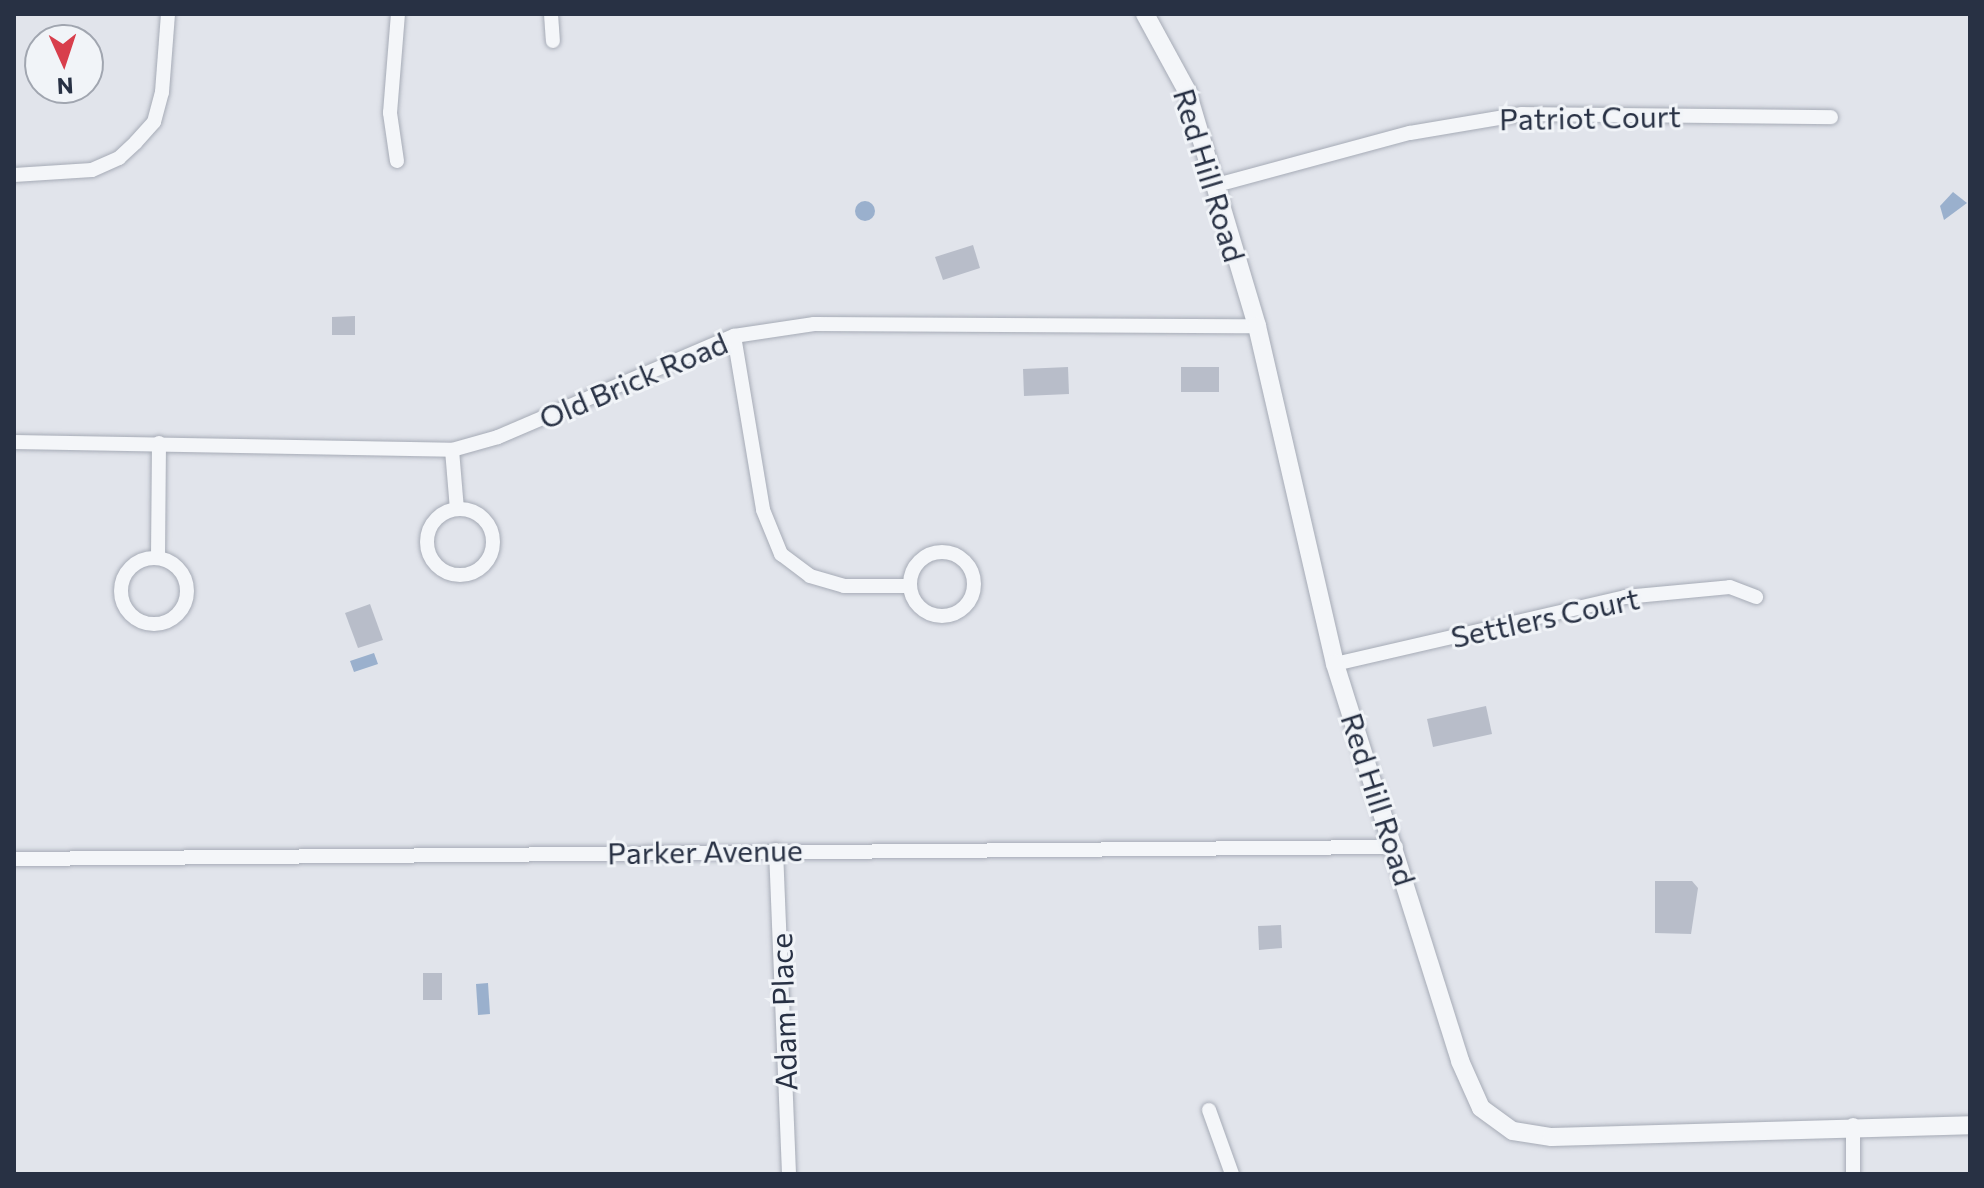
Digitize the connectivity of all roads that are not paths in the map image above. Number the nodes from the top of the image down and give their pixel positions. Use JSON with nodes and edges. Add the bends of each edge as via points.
{"nodes":[{"id":1,"x":168,"y":14,"type":"edge"},
{"id":2,"x":398,"y":14,"type":"edge"},
{"id":3,"x":551,"y":14,"type":"edge"},
{"id":4,"x":1145,"y":14,"type":"edge"},
{"id":5,"x":553,"y":41,"type":"dead end"},
{"id":6,"x":1831,"y":117,"type":"dead end"},
{"id":7,"x":397,"y":161,"type":"dead end"},
{"id":8,"x":14,"y":175,"type":"edge"},
{"id":9,"x":1213,"y":186,"type":"junction"},
{"id":10,"x":1257,"y":326,"type":"junction"},
{"id":11,"x":734,"y":336,"type":"junction"},
{"id":12,"x":14,"y":442,"type":"edge"},
{"id":13,"x":159,"y":443,"type":"junction"},
{"id":14,"x":452,"y":450,"type":"junction"},
{"id":15,"x":457,"y":509,"type":"junction"},
{"id":16,"x":158,"y":557,"type":"junction"},
{"id":17,"x":909,"y":586,"type":"junction"},
{"id":18,"x":1756,"y":597,"type":"dead end"},
{"id":19,"x":1335,"y":664,"type":"junction"},
{"id":20,"x":1396,"y":847,"type":"junction"},
{"id":21,"x":776,"y":850,"type":"junction"},
{"id":22,"x":14,"y":859,"type":"edge"},
{"id":23,"x":1209,"y":1110,"type":"dead end"},
{"id":24,"x":1853,"y":1125,"type":"junction"},
{"id":25,"x":1970,"y":1125,"type":"edge"},
{"id":26,"x":789,"y":1174,"type":"edge"},
{"id":27,"x":1232,"y":1174,"type":"edge"},
{"id":28,"x":1853,"y":1174,"type":"edge"}],
"edges":[{"from":1,"to":8,"type":"street","via":[[162,92],[154,122],[136,142],[119,158],[92,170]]},
{"from":2,"to":7,"type":"street","via":[[390,113]]},
{"from":3,"to":5,"type":"street"},
{"from":4,"to":9,"type":"street","name":"Red Hill Road","via":[[1187,91]]},
{"from":6,"to":9,"type":"street","name":"Patriot Court","via":[[1522,114],[1410,133]]},
{"from":9,"to":10,"type":"street","name":"Red Hill Road"},
{"from":10,"to":11,"type":"street","name":"Old Brick Road","via":[[814,324]]},
{"from":10,"to":19,"type":"street","name":"Red Hill Road"},
{"from":11,"to":14,"type":"street","name":"Old Brick Road","via":[[498,437]]},
{"from":11,"to":17,"type":"street","via":[[763,510],[781,554],[810,576],[844,586]]},
{"from":12,"to":13,"type":"street","name":"Old Brick Road"},
{"from":13,"to":14,"type":"street","name":"Old Brick Road"},
{"from":13,"to":16,"type":"street"},
{"from":14,"to":15,"type":"street"},
{"from":15,"to":15,"type":"street","via":[[479,515],[493,541],[485,564],[460,576],[439,568],[426,542],[433,523]]},
{"from":16,"to":16,"type":"street","via":[[178,568],[187,597],[173,618],[151,624],[124,606],[121,585],[131,566]]},
{"from":17,"to":17,"type":"street","via":[[919,607],[948,616],[971,600],[974,578],[962,557],[938,552],[918,562]]},
{"from":18,"to":19,"type":"street","name":"Settlers Court","via":[[1730,587],[1625,597]]},
{"from":19,"to":20,"type":"street","name":"Red Hill Road"},
{"from":20,"to":21,"type":"street","name":"Parker Avenue"},
{"from":20,"to":24,"type":"street","name":"Red Hill Road","via":[[1460,1061],[1481,1108],[1513,1131],[1561,1137]]},
{"from":21,"to":22,"type":"street","name":"Parker Avenue"},
{"from":21,"to":26,"type":"street","name":"Adam Place"},
{"from":23,"to":27,"type":"street"},
{"from":24,"to":25,"type":"street","name":"Red Hill Road"},
{"from":24,"to":28,"type":"street"}]}
